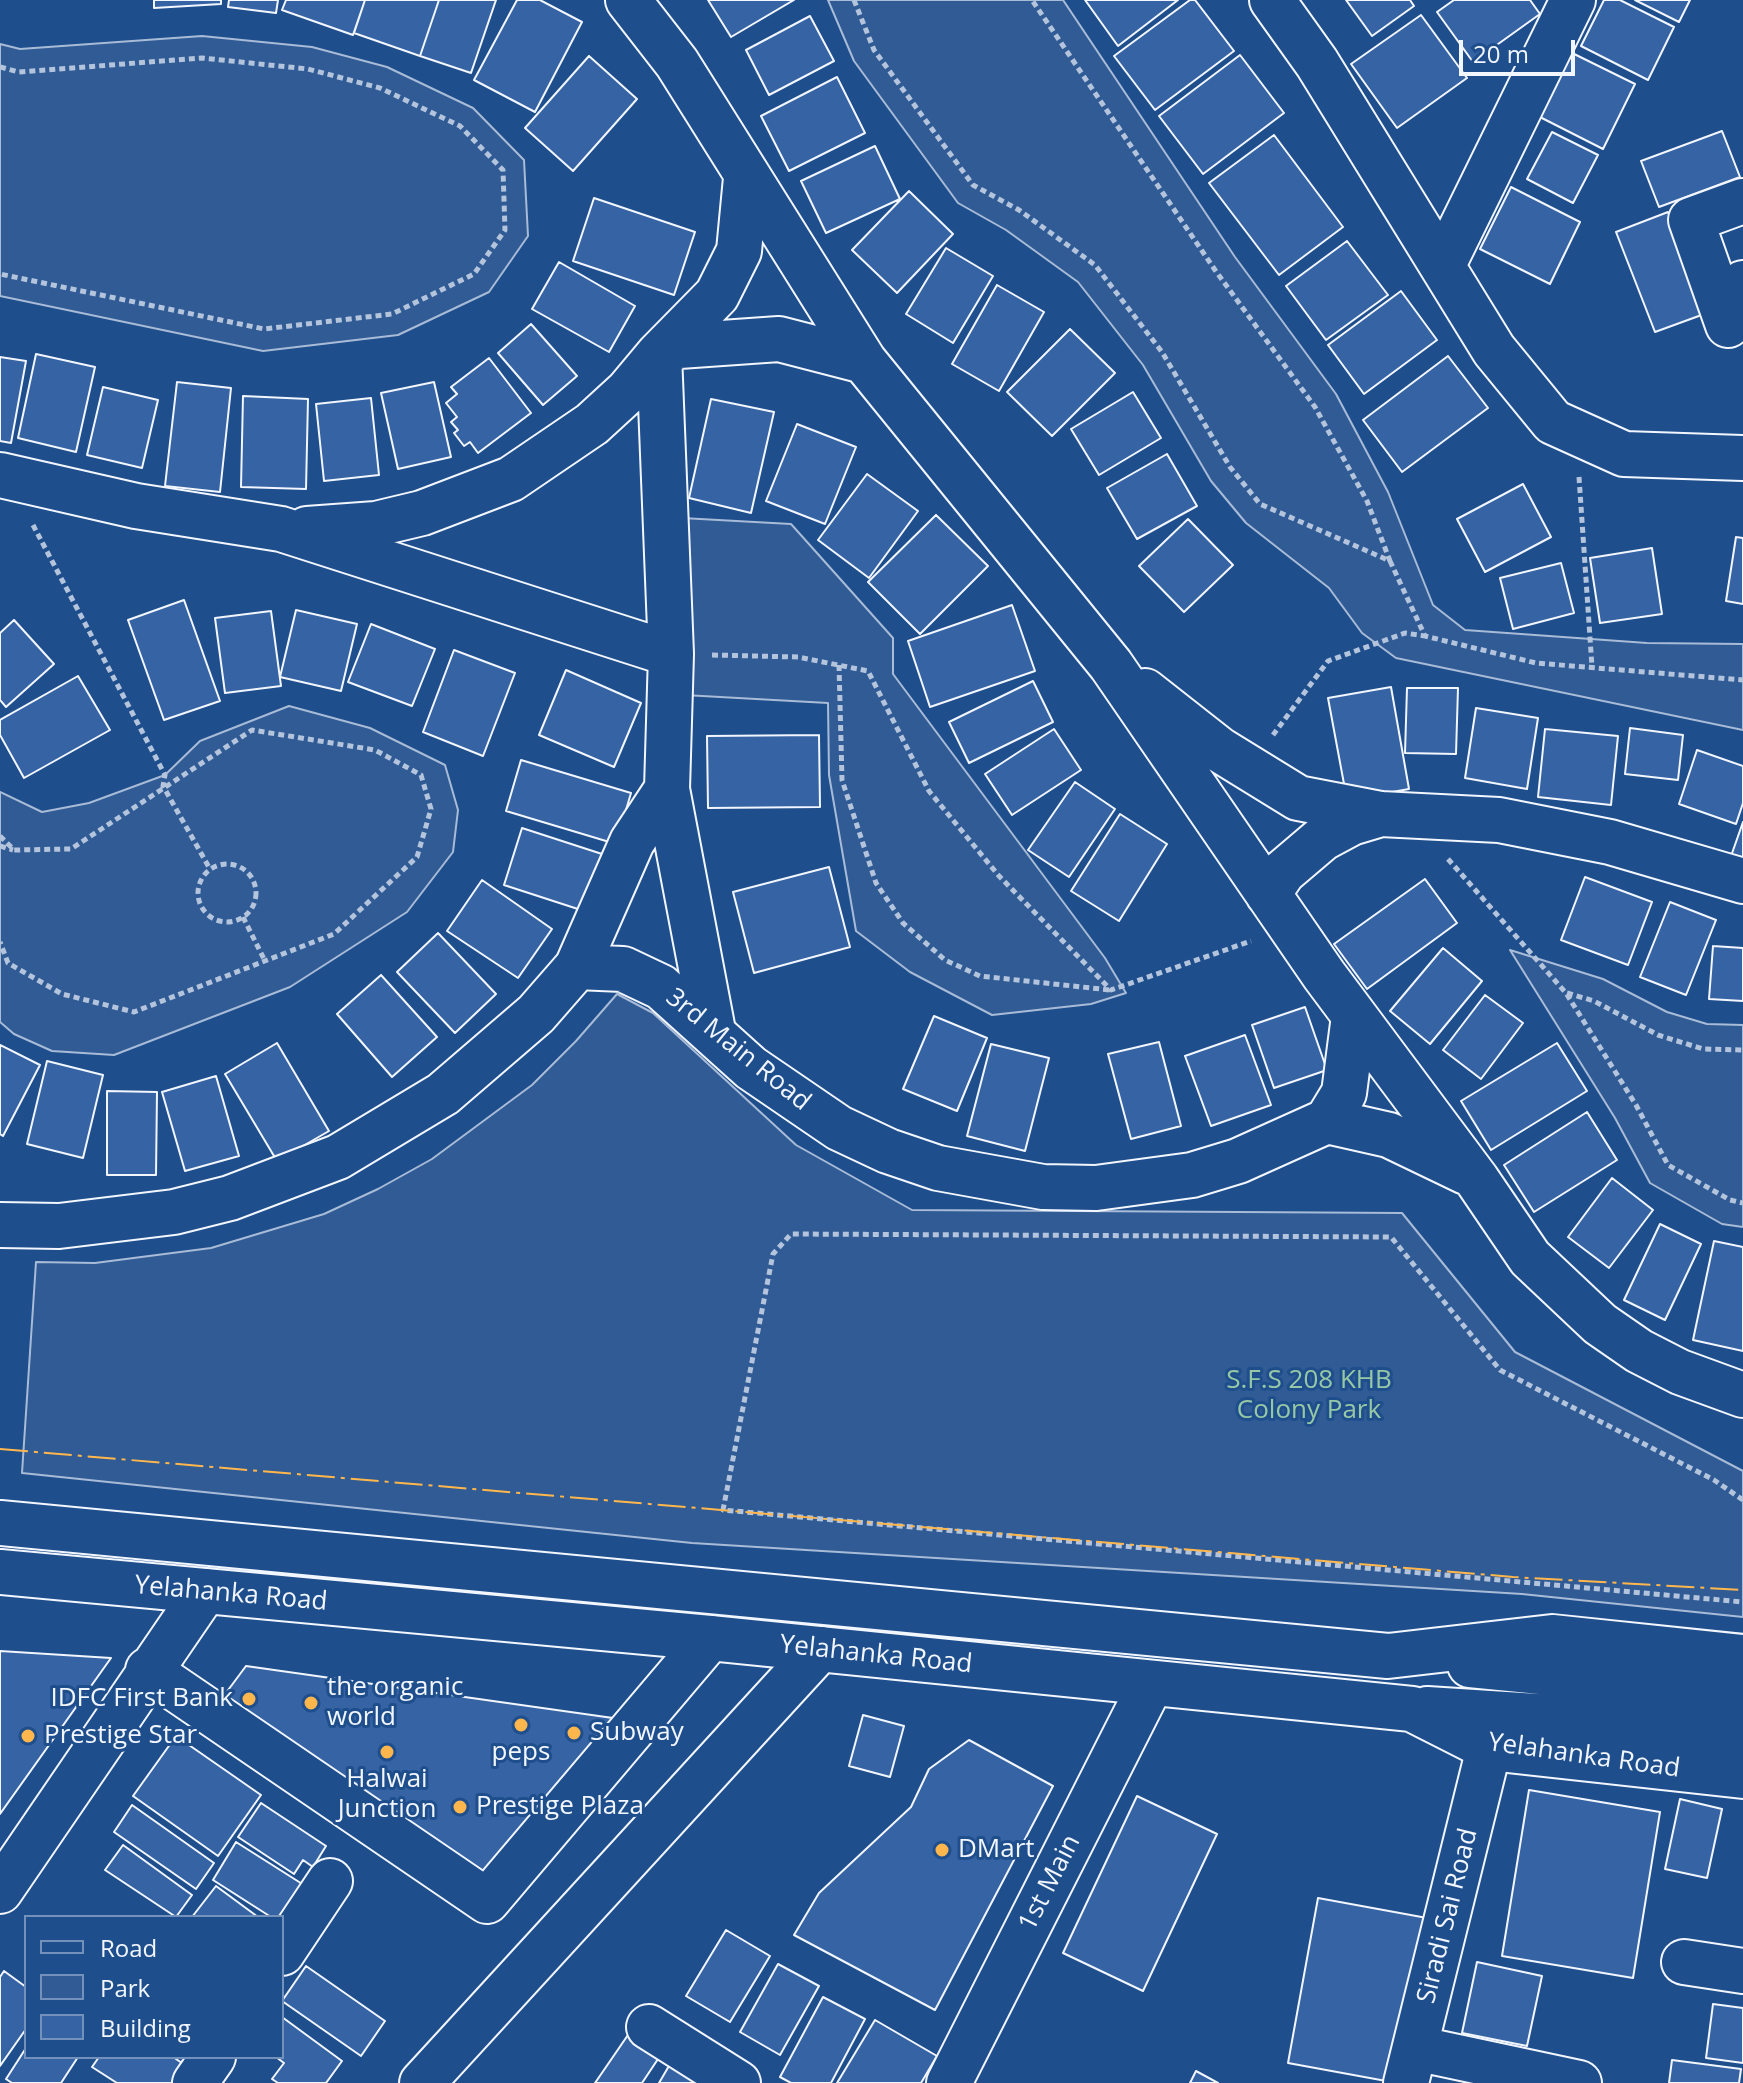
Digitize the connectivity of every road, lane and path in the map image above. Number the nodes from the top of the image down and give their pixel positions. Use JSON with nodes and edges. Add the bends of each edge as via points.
{"nodes":[{"id":1,"x":628,"y":0,"type":"edge"},
{"id":2,"x":854,"y":0,"type":"edge"},
{"id":3,"x":1032,"y":0,"type":"edge"},
{"id":4,"x":1272,"y":0,"type":"edge"},
{"id":5,"x":1570,"y":2,"type":"edge"},
{"id":6,"x":0,"y":67,"type":"edge"},
{"id":7,"x":746,"y":178,"type":"junction"},
{"id":8,"x":1743,"y":201,"type":"edge"},
{"id":9,"x":1443,"y":265,"type":"junction"},
{"id":10,"x":0,"y":274,"type":"edge"},
{"id":11,"x":1743,"y":283,"type":"edge"},
{"id":12,"x":659,"y":354,"type":"junction"},
{"id":13,"x":864,"y":361,"type":"junction"},
{"id":14,"x":1576,"y":433,"type":"junction"},
{"id":15,"x":1743,"y":458,"type":"edge"},
{"id":16,"x":4,"y":476,"type":"edge"},
{"id":17,"x":281,"y":529,"type":"junction"},
{"id":18,"x":1390,"y":561,"type":"junction"},
{"id":19,"x":1425,"y":636,"type":"junction"},
{"id":20,"x":671,"y":654,"type":"junction"},
{"id":21,"x":839,"y":665,"type":"junction"},
{"id":22,"x":1111,"y":665,"type":"junction"},
{"id":23,"x":1592,"y":667,"type":"junction"},
{"id":24,"x":1743,"y":680,"type":"edge"},
{"id":25,"x":1251,"y":769,"type":"junction"},
{"id":26,"x":163,"y":786,"type":"junction"},
{"id":27,"x":667,"y":789,"type":"junction"},
{"id":28,"x":1395,"y":815,"type":"junction"},
{"id":29,"x":0,"y":836,"type":"edge"},
{"id":30,"x":0,"y":846,"type":"edge"},
{"id":31,"x":14,"y":850,"type":"junction"},
{"id":32,"x":210,"y":869,"type":"junction"},
{"id":33,"x":1743,"y":881,"type":"edge"},
{"id":34,"x":1280,"y":910,"type":"junction"},
{"id":35,"x":243,"y":917,"type":"junction"},
{"id":36,"x":0,"y":942,"type":"edge"},
{"id":37,"x":265,"y":961,"type":"junction"},
{"id":38,"x":577,"y":967,"type":"junction"},
{"id":39,"x":1111,"y":990,"type":"junction"},
{"id":40,"x":1566,"y":993,"type":"junction"},
{"id":41,"x":1354,"y":1016,"type":"junction"},
{"id":42,"x":713,"y":1031,"type":"junction"},
{"id":43,"x":1743,"y":1050,"type":"edge"},
{"id":44,"x":1327,"y":1121,"type":"junction"},
{"id":45,"x":1477,"y":1180,"type":"junction"},
{"id":46,"x":1743,"y":1203,"type":"edge"},
{"id":47,"x":1,"y":1232,"type":"edge"},
{"id":48,"x":1743,"y":1395,"type":"edge"},
{"id":49,"x":1743,"y":1500,"type":"edge"},
{"id":50,"x":0,"y":1523,"type":"edge"},
{"id":51,"x":0,"y":1572,"type":"edge"},
{"id":52,"x":205,"y":1591,"type":"junction"},
{"id":53,"x":1743,"y":1602,"type":"edge"},
{"id":54,"x":710,"y":1638,"type":"junction"},
{"id":55,"x":820,"y":1649,"type":"junction"},
{"id":56,"x":1388,"y":1656,"type":"junction"},
{"id":57,"x":1743,"y":1657,"type":"edge"},
{"id":58,"x":148,"y":1670,"type":"junction"},
{"id":59,"x":1151,"y":1684,"type":"junction"},
{"id":60,"x":1743,"y":1692,"type":"edge"},
{"id":61,"x":1412,"y":1709,"type":"junction"},
{"id":62,"x":1743,"y":1735,"type":"edge"},
{"id":63,"x":1489,"y":1748,"type":"junction"},
{"id":64,"x":1743,"y":1776,"type":"edge"},
{"id":65,"x":330,"y":1881,"type":"dead end"},
{"id":66,"x":0,"y":1891,"type":"edge"},
{"id":67,"x":284,"y":1950,"type":"edge"},
{"id":68,"x":1684,"y":1962,"type":"dead end"},
{"id":69,"x":1743,"y":1971,"type":"edge"},
{"id":70,"x":649,"y":2027,"type":"dead end"},
{"id":71,"x":212,"y":2059,"type":"edge"},
{"id":72,"x":1411,"y":2065,"type":"edge"},
{"id":73,"x":195,"y":2083,"type":"edge"},
{"id":74,"x":422,"y":2083,"type":"edge"},
{"id":75,"x":738,"y":2083,"type":"edge"},
{"id":76,"x":949,"y":2083,"type":"edge"},
{"id":77,"x":1579,"y":2083,"type":"edge"}],
"edges":[{"from":1,"to":7,"type":"street","via":[[677,63]]},
{"from":2,"to":18,"type":"path","via":[[874,50],[973,185],[1019,210],[1095,265],[1162,352],[1230,467],[1260,504]]},
{"from":3,"to":18,"type":"path","via":[[1315,407],[1367,501]]},
{"from":4,"to":9,"type":"street"},
{"from":5,"to":9,"type":"street"},
{"from":6,"to":10,"type":"path","via":[[19,72],[202,58],[308,69],[380,88],[460,126],[503,170],[505,230],[474,274],[392,314],[264,329]]},
{"from":7,"to":12,"type":"street","via":[[739,251],[717,295]]},
{"from":7,"to":13,"type":"street"},
{"from":8,"to":11,"type":"street","via":[[1691,220],[1728,325]]},
{"from":9,"to":14,"type":"street","via":[[1494,350],[1553,422]]},
{"from":12,"to":13,"type":"street","via":[[679,346],[779,339]]},
{"from":12,"to":17,"type":"street","via":[[592,424],[511,479],[467,498],[376,524]]},
{"from":12,"to":20,"type":"street"},
{"from":13,"to":22,"type":"street"},
{"from":14,"to":15,"type":"street","via":[[1624,454]]},
{"from":14,"to":23,"type":"path"},
{"from":16,"to":17,"type":"street","via":[[136,506]]},
{"from":16,"to":26,"type":"path","via":[[165,775]]},
{"from":17,"to":20,"type":"street"},
{"from":18,"to":19,"type":"path"},
{"from":19,"to":23,"type":"path","via":[[1536,663]]},
{"from":19,"to":25,"type":"path","via":[[1405,633],[1328,661]]},
{"from":20,"to":21,"type":"path","via":[[798,657]]},
{"from":20,"to":27,"type":"street"},
{"from":21,"to":39,"type":"path","via":[[868,671],[929,791],[999,876]]},
{"from":21,"to":39,"type":"path","via":[[842,780],[876,883],[903,923],[945,960],[980,976]]},
{"from":22,"to":25,"type":"street"},
{"from":22,"to":34,"type":"street"},
{"from":23,"to":24,"type":"path"},
{"from":25,"to":28,"type":"street","via":[[1298,798]]},
{"from":26,"to":31,"type":"path","via":[[71,849]]},
{"from":26,"to":32,"type":"path"},
{"from":26,"to":37,"type":"path","via":[[252,730],[375,750],[421,775],[431,809],[417,857],[334,934]]},
{"from":27,"to":38,"type":"street","via":[[632,842]]},
{"from":27,"to":42,"type":"street"},
{"from":28,"to":33,"type":"street","via":[[1499,820],[1610,842]]},
{"from":28,"to":34,"type":"street","via":[[1351,823],[1323,838],[1283,872]]},
{"from":28,"to":40,"type":"path"},
{"from":29,"to":31,"type":"path"},
{"from":30,"to":31,"type":"path"},
{"from":32,"to":35,"type":"path","via":[[199,886],[201,906],[216,920]]},
{"from":32,"to":35,"type":"path","via":[[234,864],[250,875],[256,902]]},
{"from":34,"to":39,"type":"path"},
{"from":34,"to":41,"type":"street"},
{"from":35,"to":37,"type":"path"},
{"from":36,"to":37,"type":"path","via":[[8,963],[62,994],[134,1012]]},
{"from":38,"to":42,"type":"street","name":"3rd Main Road","via":[[623,969],[661,987]]},
{"from":38,"to":47,"type":"street","via":[[536,1014],[455,1085],[338,1157],[230,1198],[174,1212]]},
{"from":40,"to":43,"type":"path","via":[[1594,1001],[1658,1035],[1703,1049]]},
{"from":40,"to":46,"type":"path","via":[[1668,1165]]},
{"from":41,"to":44,"type":"street","via":[[1344,1093]]},
{"from":41,"to":45,"type":"street"},
{"from":42,"to":44,"type":"street","name":"3rd Main Road","via":[[751,1068],[839,1128],[925,1164],[990,1180],[1043,1187],[1144,1183],[1238,1161]]},
{"from":44,"to":45,"type":"street","via":[[1389,1135]]},
{"from":45,"to":48,"type":"street","via":[[1530,1258],[1600,1324],[1680,1372]]},
{"from":49,"to":53,"type":"path","via":[[1500,1370],[1391,1237],[791,1234],[773,1254],[723,1510]]},
{"from":50,"to":56,"type":"street","name":"Yelahanka Road"},
{"from":51,"to":52,"type":"street","name":"Yelahanka Road"},
{"from":52,"to":54,"type":"street","name":"Yelahanka Road"},
{"from":52,"to":58,"type":"street"},
{"from":54,"to":55,"type":"street","name":"Yelahanka Road"},
{"from":54,"to":58,"type":"street","via":[[487,1901]]},
{"from":55,"to":59,"type":"street","name":"Yelahanka Road"},
{"from":55,"to":74,"type":"street"},
{"from":56,"to":57,"type":"street","name":"Yelahanka Road","via":[[1552,1637]]},
{"from":56,"to":60,"type":"street"},
{"from":58,"to":66,"type":"street"},
{"from":59,"to":61,"type":"street","name":"Yelahanka Road"},
{"from":59,"to":76,"type":"street","name":"1st Main"},
{"from":61,"to":62,"type":"street"},
{"from":61,"to":63,"type":"street","name":"Yelahanka Road"},
{"from":63,"to":64,"type":"street","name":"Yelahanka Road"},
{"from":63,"to":72,"type":"street","name":"Siradi Sai Road"},
{"from":65,"to":67,"type":"street"},
{"from":68,"to":69,"type":"street"},
{"from":70,"to":75,"type":"street"},
{"from":71,"to":73,"type":"street"},
{"from":72,"to":77,"type":"street"}]}
